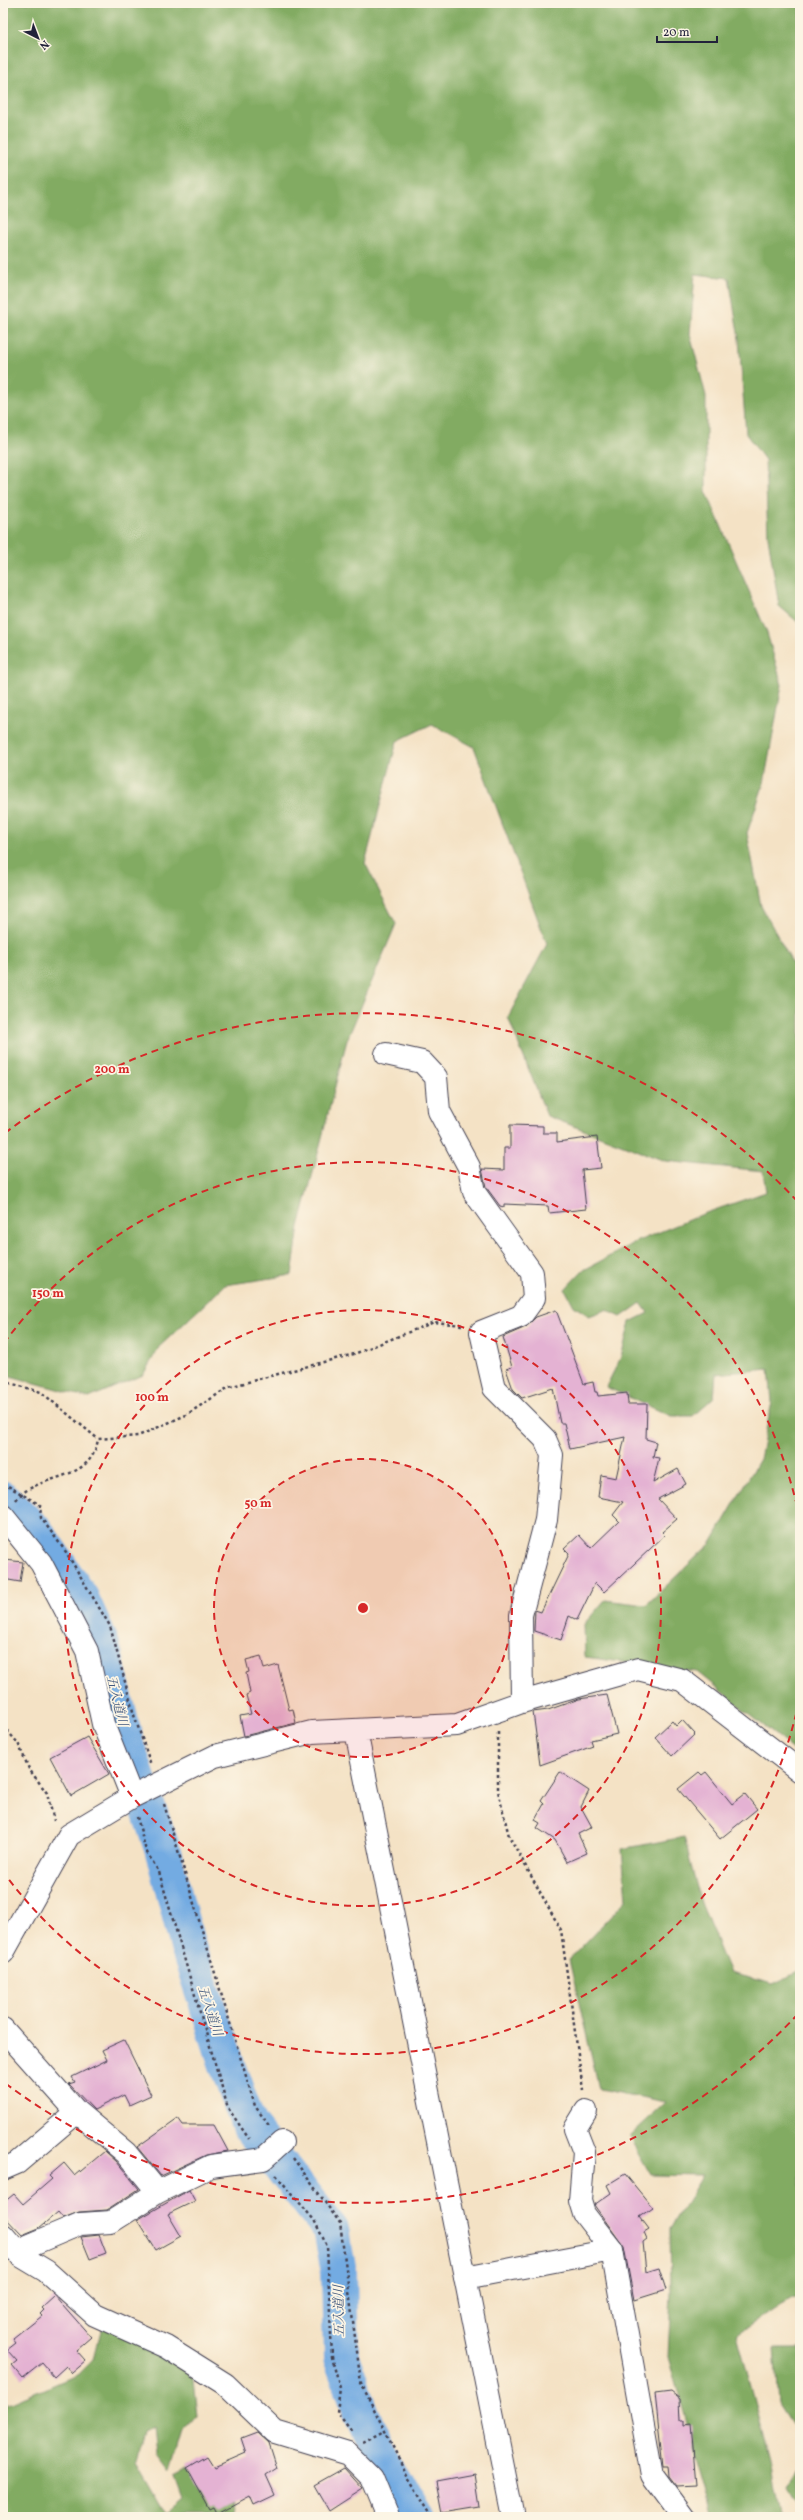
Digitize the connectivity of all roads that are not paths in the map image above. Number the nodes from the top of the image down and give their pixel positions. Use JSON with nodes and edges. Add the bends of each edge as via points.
{"nodes":[{"id":1,"x":386,"y":1054,"type":"dead end"},
{"id":2,"x":3,"y":1516,"type":"edge"},
{"id":3,"x":522,"y":1702,"type":"junction"},
{"id":4,"x":356,"y":1731,"type":"junction"},
{"id":5,"x":800,"y":1771,"type":"edge"},
{"id":6,"x":132,"y":1797,"type":"junction"},
{"id":7,"x":3,"y":1953,"type":"edge"},
{"id":8,"x":3,"y":2029,"type":"edge"},
{"id":9,"x":586,"y":2111,"type":"road end"},
{"id":10,"x":77,"y":2112,"type":"junction"},
{"id":11,"x":282,"y":2142,"type":"dead end"},
{"id":12,"x":3,"y":2169,"type":"edge"},
{"id":13,"x":158,"y":2192,"type":"junction"},
{"id":14,"x":10,"y":2243,"type":"edge"},
{"id":15,"x":612,"y":2250,"type":"junction"},
{"id":16,"x":465,"y":2278,"type":"junction"},
{"id":17,"x":388,"y":2517,"type":"edge"},
{"id":18,"x":513,"y":2517,"type":"edge"},
{"id":19,"x":683,"y":2517,"type":"edge"}],
"edges":[{"from":1,"to":3,"type":"street","via":[[422,1062],[436,1077],[439,1111],[469,1167],[474,1192],[532,1272],[534,1298],[521,1316],[481,1332],[494,1388],[545,1439],[552,1454],[546,1520],[521,1614]]},
{"from":2,"to":6,"type":"street","via":[[40,1563],[87,1651],[103,1724]]},
{"from":3,"to":4,"type":"street","via":[[457,1725]]},
{"from":3,"to":5,"type":"street","via":[[638,1669],[645,1670],[682,1680]]},
{"from":4,"to":6,"type":"street","via":[[312,1732],[215,1756]]},
{"from":4,"to":16,"type":"street"},
{"from":6,"to":7,"type":"street","via":[[69,1835]]},
{"from":8,"to":10,"type":"street"},
{"from":9,"to":15,"type":"street","via":[[575,2129],[584,2152],[580,2201],[584,2214]]},
{"from":10,"to":12,"type":"street","via":[[17,2163]]},
{"from":10,"to":13,"type":"street","via":[[126,2153]]},
{"from":11,"to":13,"type":"street","via":[[262,2159],[211,2166]]},
{"from":13,"to":14,"type":"street","via":[[110,2222],[80,2224]]},
{"from":14,"to":17,"type":"street","via":[[21,2256],[46,2271],[95,2315],[166,2348],[225,2384],[275,2432],[348,2454],[372,2478]]},
{"from":15,"to":16,"type":"street"},
{"from":15,"to":19,"type":"street","via":[[652,2475]]},
{"from":16,"to":18,"type":"street"}]}
